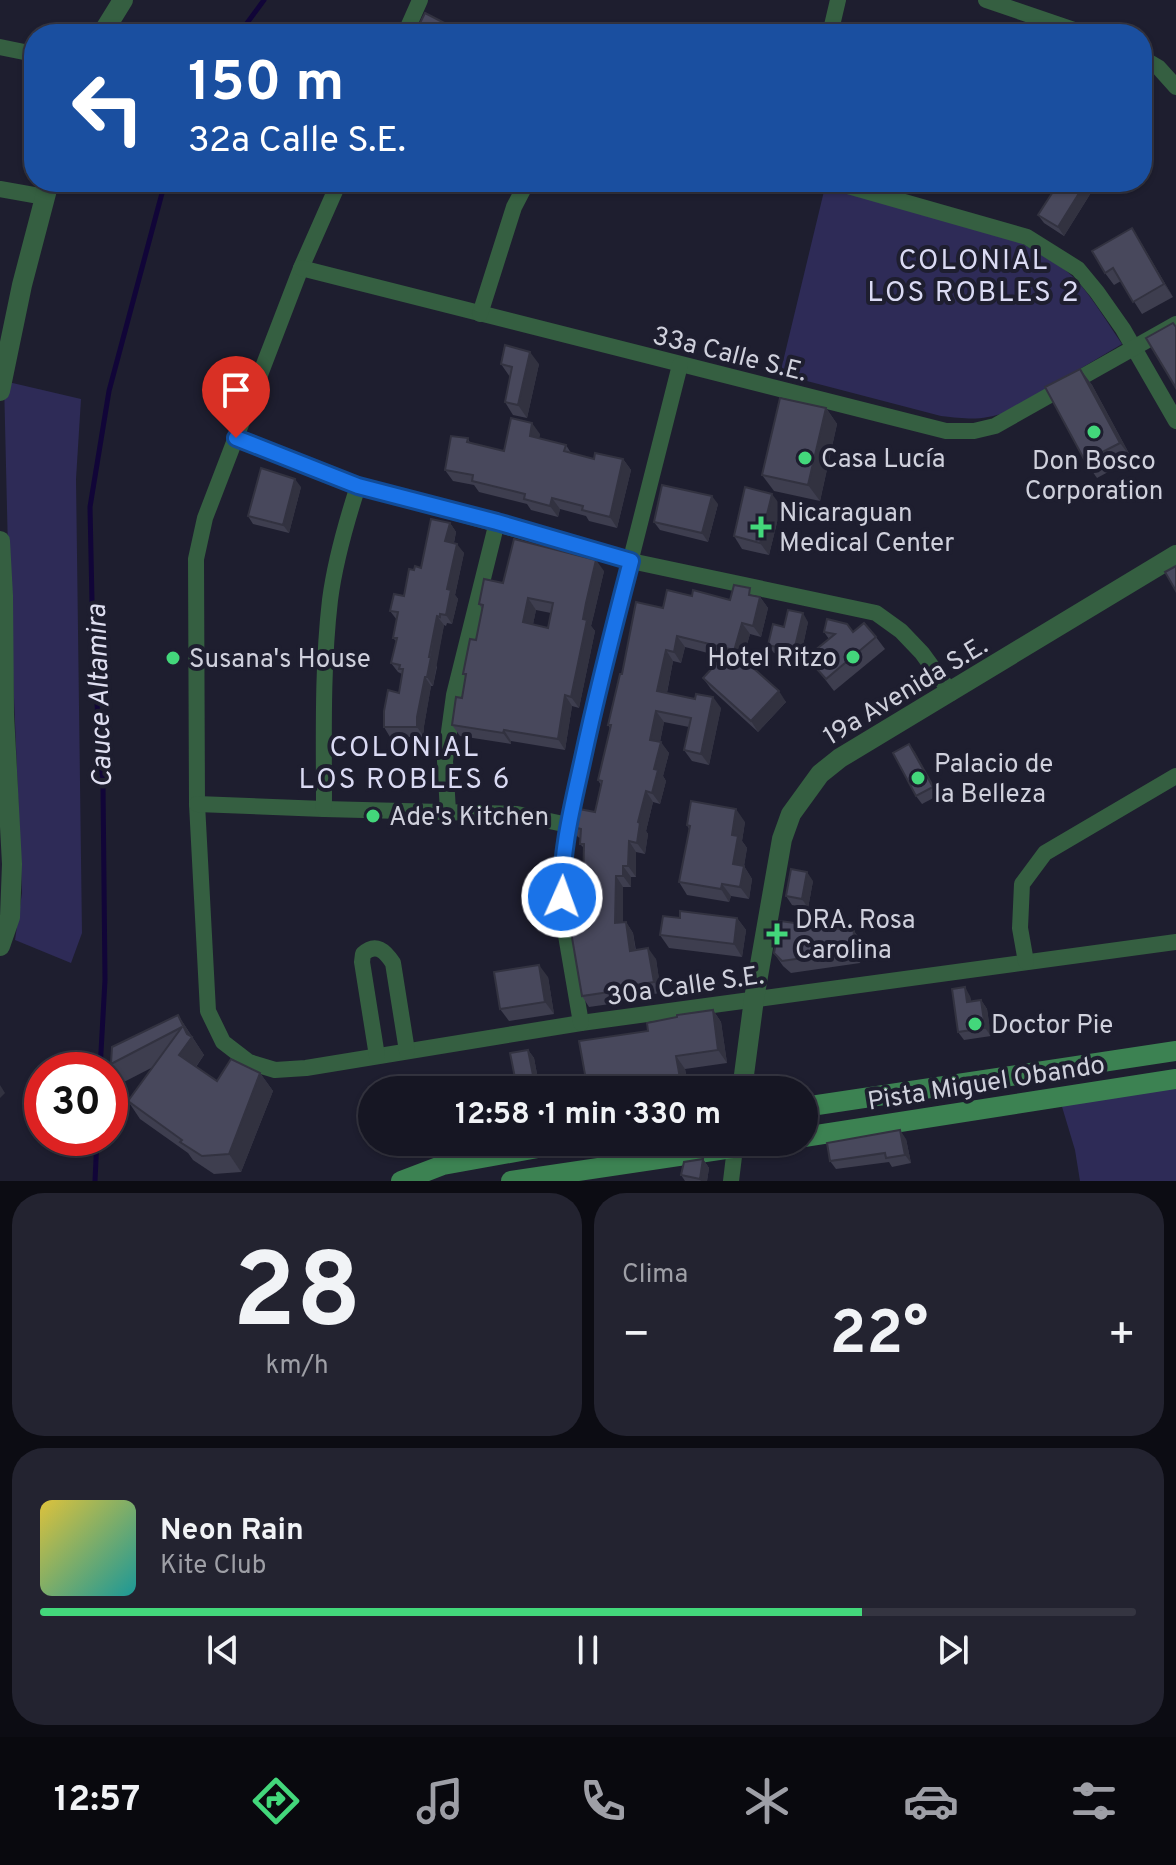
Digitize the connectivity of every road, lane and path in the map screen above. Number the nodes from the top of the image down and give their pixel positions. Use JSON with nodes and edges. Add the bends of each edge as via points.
{"nodes":[{"id":1,"x":123,"y":0,"type":"edge"},
{"id":2,"x":420,"y":0,"type":"edge"},
{"id":3,"x":838,"y":0,"type":"edge"},
{"id":4,"x":990,"y":0,"type":"edge"},
{"id":5,"x":108,"y":24,"type":"edge"},
{"id":6,"x":409,"y":24,"type":"edge"},
{"id":7,"x":832,"y":24,"type":"edge"},
{"id":8,"x":1058,"y":24,"type":"edge"},
{"id":9,"x":0,"y":47,"type":"edge"},
{"id":10,"x":24,"y":52,"type":"edge"},
{"id":11,"x":1152,"y":64,"type":"edge"},
{"id":12,"x":1176,"y":87,"type":"edge"},
{"id":13,"x":0,"y":189,"type":"edge"},
{"id":14,"x":24,"y":190,"type":"edge"},
{"id":15,"x":46,"y":192,"type":"edge"},
{"id":16,"x":335,"y":192,"type":"edge"},
{"id":17,"x":522,"y":192,"type":"edge"},
{"id":18,"x":869,"y":192,"type":"edge"},
{"id":19,"x":301,"y":268,"type":"junction"},
{"id":20,"x":480,"y":314,"type":"junction"},
{"id":21,"x":1176,"y":324,"type":"edge"},
{"id":22,"x":4,"y":347,"type":"edge"},
{"id":23,"x":1134,"y":347,"type":"junction"},
{"id":24,"x":680,"y":365,"type":"junction"},
{"id":25,"x":0,"y":391,"type":"edge"},
{"id":26,"x":1176,"y":421,"type":"edge"},
{"id":27,"x":236,"y":438,"type":"junction"},
{"id":28,"x":358,"y":486,"type":"junction"},
{"id":29,"x":497,"y":522,"type":"junction"},
{"id":30,"x":0,"y":541,"type":"edge"},
{"id":31,"x":1176,"y":555,"type":"edge"},
{"id":32,"x":631,"y":561,"type":"junction"},
{"id":33,"x":951,"y":693,"type":"junction"},
{"id":34,"x":2,"y":714,"type":"edge"},
{"id":35,"x":1176,"y":776,"type":"edge"},
{"id":36,"x":197,"y":804,"type":"junction"},
{"id":37,"x":324,"y":809,"type":"junction"},
{"id":38,"x":448,"y":811,"type":"junction"},
{"id":39,"x":568,"y":825,"type":"junction"},
{"id":40,"x":6,"y":862,"type":"edge"},
{"id":41,"x":1176,"y":942,"type":"edge"},
{"id":42,"x":0,"y":946,"type":"edge"},
{"id":43,"x":1026,"y":962,"type":"junction"},
{"id":44,"x":754,"y":999,"type":"junction"},
{"id":45,"x":581,"y":1023,"type":"junction"},
{"id":46,"x":407,"y":1051,"type":"junction"},
{"id":47,"x":1176,"y":1051,"type":"edge"},
{"id":48,"x":377,"y":1056,"type":"junction"},
{"id":49,"x":744,"y":1076,"type":"edge"},
{"id":50,"x":1176,"y":1079,"type":"edge"},
{"id":51,"x":818,"y":1105,"type":"edge"},
{"id":52,"x":818,"y":1135,"type":"edge"},
{"id":53,"x":492,"y":1156,"type":"edge"},
{"id":54,"x":667,"y":1156,"type":"edge"},
{"id":55,"x":734,"y":1156,"type":"edge"},
{"id":56,"x":401,"y":1181,"type":"edge"},
{"id":57,"x":511,"y":1181,"type":"edge"},
{"id":58,"x":731,"y":1181,"type":"edge"}],
"edges":[{"from":1,"to":5,"type":"street"},
{"from":2,"to":6,"type":"street"},
{"from":3,"to":7,"type":"street"},
{"from":4,"to":8,"type":"street"},
{"from":9,"to":10,"type":"street"},
{"from":11,"to":12,"type":"street"},
{"from":13,"to":14,"type":"street"},
{"from":15,"to":22,"type":"street"},
{"from":16,"to":19,"type":"street"},
{"from":17,"to":20,"type":"street"},
{"from":18,"to":23,"type":"street","via":[[1027,237],[1078,269]]},
{"from":19,"to":20,"type":"street","name":"33a Calle S.E."},
{"from":19,"to":27,"type":"street"},
{"from":20,"to":24,"type":"street","name":"33a Calle S.E."},
{"from":21,"to":23,"type":"street","name":"33a Calle S.E."},
{"from":22,"to":25,"type":"street"},
{"from":23,"to":24,"type":"street","name":"33a Calle S.E.","via":[[995,426],[974,431],[933,429]]},
{"from":23,"to":26,"type":"street"},
{"from":24,"to":32,"type":"street"},
{"from":27,"to":28,"type":"street"},
{"from":27,"to":36,"type":"street","via":[[205,518],[196,559]]},
{"from":28,"to":29,"type":"street"},
{"from":28,"to":37,"type":"street","via":[[330,598]]},
{"from":29,"to":32,"type":"street"},
{"from":29,"to":38,"type":"street","via":[[454,695],[445,761]]},
{"from":30,"to":34,"type":"street"},
{"from":31,"to":33,"type":"street","name":"19a Avenida S.E."},
{"from":32,"to":33,"type":"street","via":[[876,613],[922,653]]},
{"from":32,"to":39,"type":"street"},
{"from":33,"to":44,"type":"street","name":"19a Avenida S.E.","via":[[840,758],[820,774],[791,814]]},
{"from":34,"to":40,"type":"street"},
{"from":35,"to":43,"type":"street","via":[[1045,853],[1022,884],[1020,928]]},
{"from":36,"to":37,"type":"street"},
{"from":36,"to":48,"type":"street","name":"30a Calle S.E.","via":[[208,1011],[223,1042],[249,1062],[275,1070]]},
{"from":37,"to":38,"type":"street"},
{"from":38,"to":39,"type":"street","via":[[517,814]]},
{"from":39,"to":45,"type":"street","via":[[563,918]]},
{"from":40,"to":42,"type":"street","via":[[10,917]]},
{"from":41,"to":43,"type":"street","name":"30a Calle S.E."},
{"from":43,"to":44,"type":"street","name":"30a Calle S.E."},
{"from":44,"to":45,"type":"street","name":"30a Calle S.E."},
{"from":44,"to":49,"type":"street","name":"19a Avenida S.E."},
{"from":45,"to":46,"type":"street","name":"30a Calle S.E."},
{"from":46,"to":48,"type":"street","name":"30a Calle S.E."},
{"from":46,"to":48,"type":"street","via":[[393,963],[380,948],[372,948],[362,962]]},
{"from":47,"to":51,"type":"main road","name":"Pista Miguel Obando"},
{"from":50,"to":52,"type":"main road","name":"Pista Miguel Obando"},
{"from":53,"to":56,"type":"main road"},
{"from":54,"to":57,"type":"main road"},
{"from":55,"to":58,"type":"street"}]}
